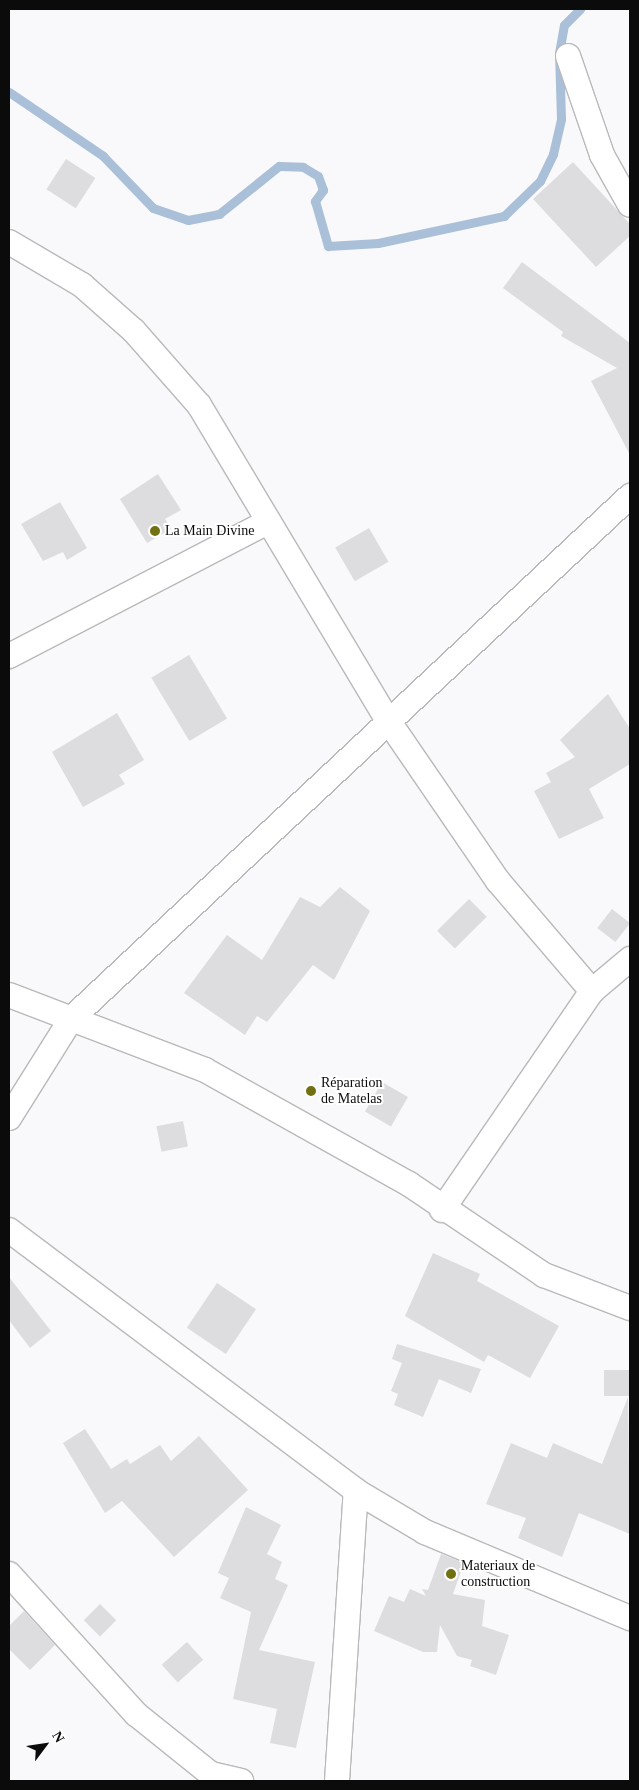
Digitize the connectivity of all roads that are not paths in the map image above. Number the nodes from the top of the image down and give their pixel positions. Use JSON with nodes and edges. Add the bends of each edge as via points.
{"nodes":[{"id":1,"x":568,"y":56,"type":"dead end"},
{"id":2,"x":630,"y":205,"type":"edge"},
{"id":3,"x":9,"y":242,"type":"edge"},
{"id":4,"x":630,"y":496,"type":"edge"},
{"id":5,"x":268,"y":522,"type":"junction"},
{"id":6,"x":9,"y":656,"type":"edge"},
{"id":7,"x":387,"y":719,"type":"junction"},
{"id":8,"x":630,"y":959,"type":"edge"},
{"id":9,"x":592,"y":991,"type":"junction"},
{"id":10,"x":9,"y":995,"type":"edge"},
{"id":11,"x":71,"y":1019,"type":"junction"},
{"id":12,"x":9,"y":1118,"type":"edge"},
{"id":13,"x":442,"y":1210,"type":"junction"},
{"id":14,"x":9,"y":1230,"type":"edge"},
{"id":15,"x":630,"y":1308,"type":"edge"},
{"id":16,"x":356,"y":1491,"type":"junction"},
{"id":17,"x":9,"y":1574,"type":"edge"},
{"id":18,"x":630,"y":1618,"type":"edge"},
{"id":19,"x":241,"y":1781,"type":"edge"},
{"id":20,"x":337,"y":1781,"type":"edge"}],
"edges":[{"from":1,"to":2,"type":"street","via":[[602,155]]},
{"from":3,"to":5,"type":"street","via":[[82,285],[134,331],[199,405]]},
{"from":4,"to":7,"type":"street"},
{"from":5,"to":6,"type":"street"},
{"from":5,"to":7,"type":"street"},
{"from":7,"to":9,"type":"street","via":[[498,881]]},
{"from":7,"to":11,"type":"street"},
{"from":8,"to":9,"type":"street"},
{"from":9,"to":13,"type":"street"},
{"from":10,"to":11,"type":"street"},
{"from":11,"to":12,"type":"street"},
{"from":11,"to":13,"type":"street","via":[[205,1070],[409,1184]]},
{"from":13,"to":15,"type":"street","via":[[544,1275]]},
{"from":14,"to":16,"type":"street"},
{"from":16,"to":18,"type":"street","via":[[425,1532]]},
{"from":16,"to":20,"type":"street"},
{"from":17,"to":19,"type":"street","via":[[136,1714],[211,1774]]}]}
